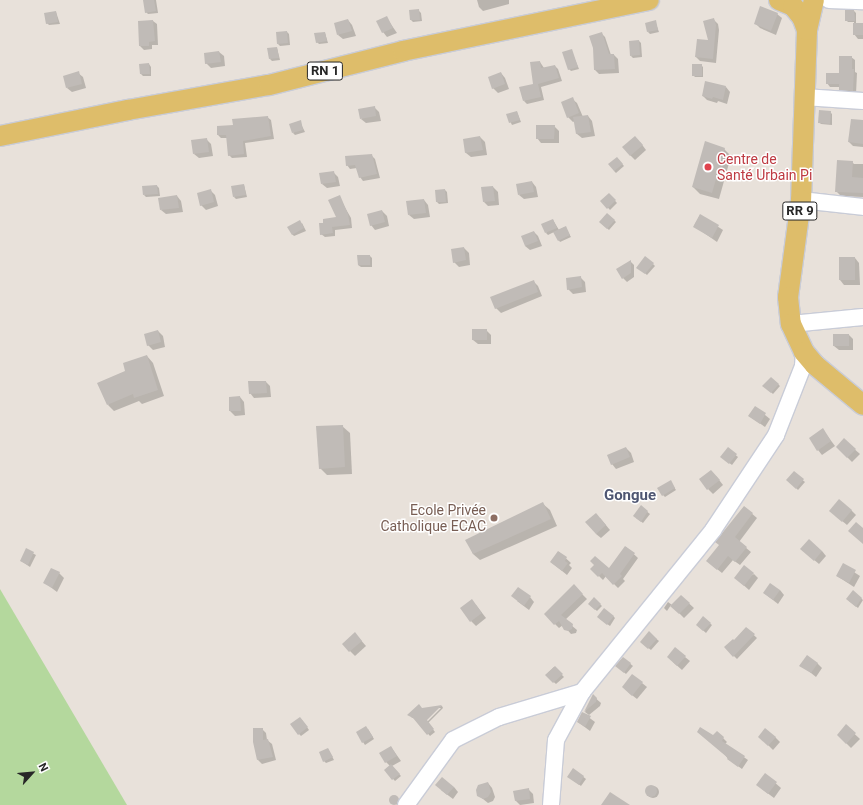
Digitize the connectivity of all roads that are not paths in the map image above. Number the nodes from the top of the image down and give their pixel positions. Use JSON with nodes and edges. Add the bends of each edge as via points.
{"nodes":[{"id":1,"x":648,"y":0,"type":"edge"},
{"id":2,"x":779,"y":0,"type":"edge"},
{"id":3,"x":814,"y":0,"type":"edge"},
{"id":4,"x":829,"y":0,"type":"edge"},
{"id":5,"x":863,"y":1,"type":"edge"},
{"id":6,"x":808,"y":30,"type":"junction"},
{"id":7,"x":804,"y":97,"type":"junction"},
{"id":8,"x":863,"y":101,"type":"edge"},
{"id":9,"x":0,"y":136,"type":"edge"},
{"id":10,"x":801,"y":200,"type":"junction"},
{"id":11,"x":863,"y":208,"type":"edge"},
{"id":12,"x":863,"y":317,"type":"edge"},
{"id":13,"x":791,"y":324,"type":"junction"},
{"id":14,"x":804,"y":352,"type":"junction"},
{"id":15,"x":863,"y":405,"type":"edge"},
{"id":16,"x":582,"y":692,"type":"junction"},
{"id":17,"x":406,"y":805,"type":"edge"},
{"id":18,"x":551,"y":805,"type":"edge"}],
"edges":[{"from":1,"to":9,"type":"main road","number":"RN 1","via":[[404,51],[269,85]]},
{"from":2,"to":6,"type":"main road","via":[[793,6]]},
{"from":3,"to":6,"type":"main road","number":"RR 9"},
{"from":4,"to":5,"type":"street"},
{"from":6,"to":7,"type":"main road","number":"RR 9"},
{"from":7,"to":8,"type":"street"},
{"from":7,"to":10,"type":"main road","number":"RR 9"},
{"from":10,"to":11,"type":"street"},
{"from":10,"to":13,"type":"main road","number":"RR 9","via":[[788,297]]},
{"from":12,"to":13,"type":"street"},
{"from":13,"to":14,"type":"main road","number":"RR 9"},
{"from":14,"to":15,"type":"main road","number":"RR 9","via":[[815,365]]},
{"from":14,"to":16,"type":"street","via":[[803,366],[776,435],[713,530]]},
{"from":16,"to":17,"type":"street","via":[[500,717],[453,740]]},
{"from":16,"to":18,"type":"street","via":[[556,740]]}]}
